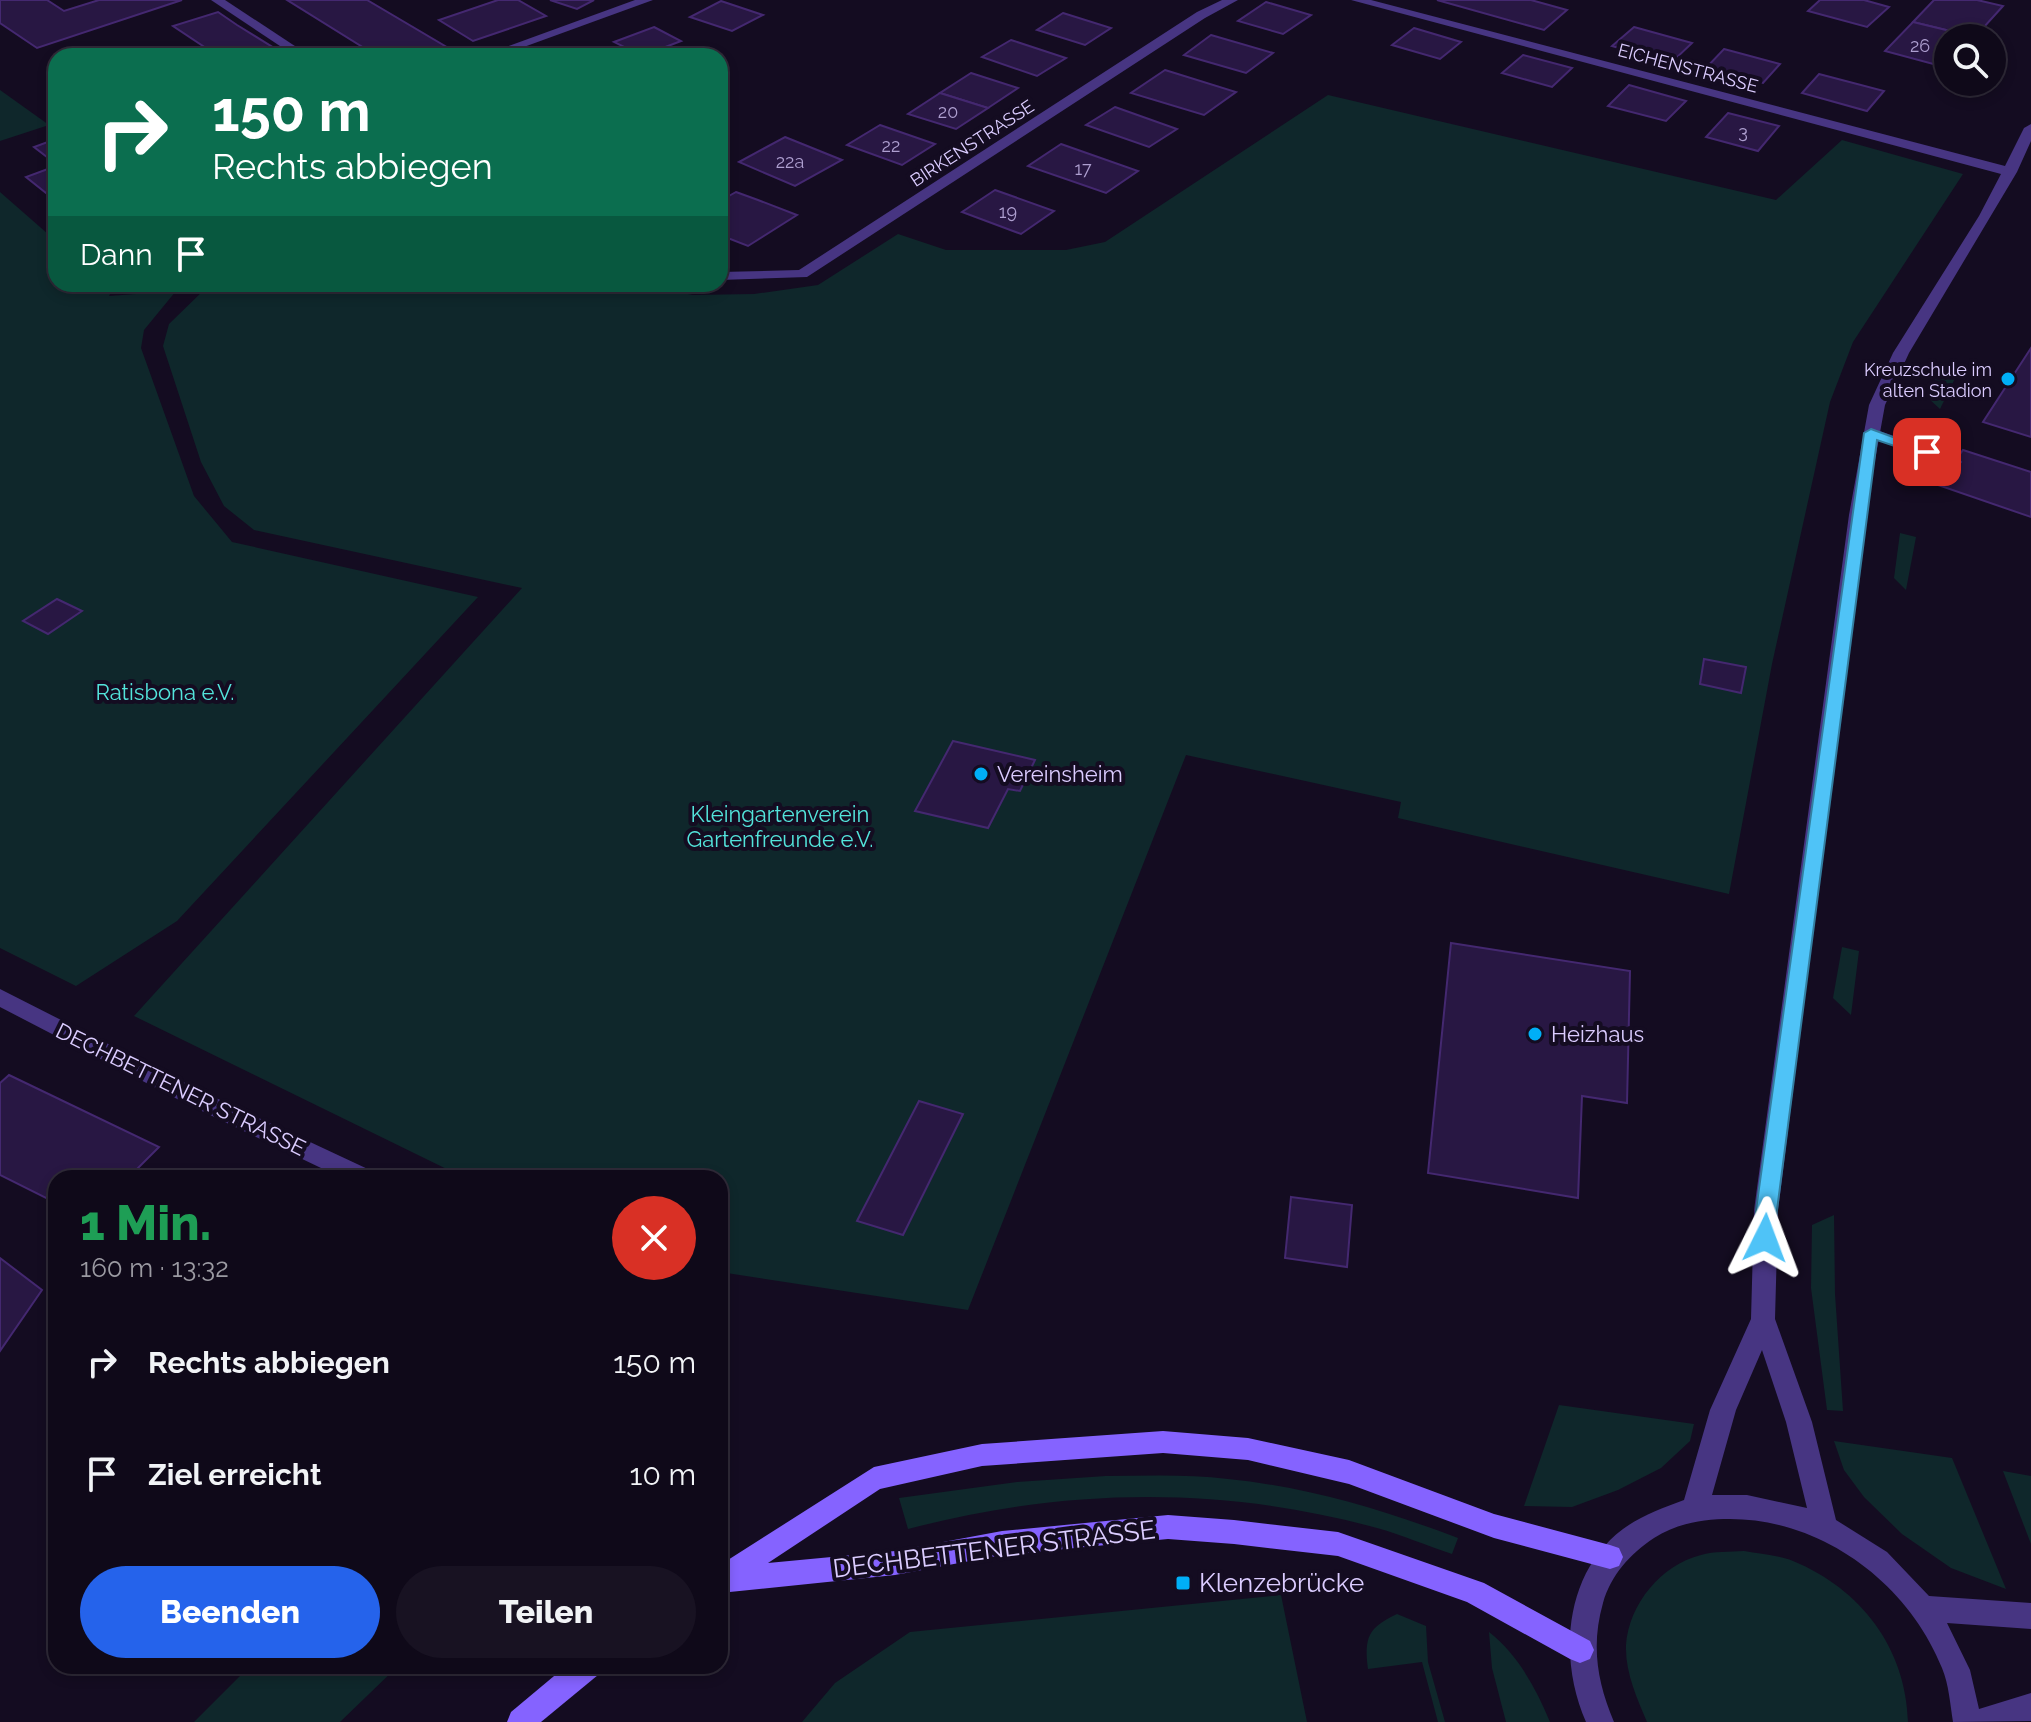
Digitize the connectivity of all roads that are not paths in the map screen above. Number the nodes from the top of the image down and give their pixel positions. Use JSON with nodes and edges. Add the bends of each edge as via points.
{"nodes":[{"id":1,"x":217,"y":0,"type":"edge"},
{"id":2,"x":647,"y":0,"type":"edge"},
{"id":3,"x":1232,"y":0,"type":"edge"},
{"id":4,"x":1357,"y":0,"type":"edge"},
{"id":5,"x":292,"y":48,"type":"edge"},
{"id":6,"x":510,"y":48,"type":"edge"},
{"id":7,"x":2031,"y":128,"type":"edge"},
{"id":8,"x":2010,"y":172,"type":"junction"},
{"id":9,"x":728,"y":276,"type":"edge"},
{"id":10,"x":1871,"y":433,"type":"junction"},
{"id":11,"x":1954,"y":462,"type":"dead end"},
{"id":12,"x":0,"y":997,"type":"edge"},
{"id":13,"x":347,"y":1170,"type":"edge"},
{"id":14,"x":1763,"y":1319,"type":"junction"},
{"id":15,"x":1695,"y":1508,"type":"junction"},
{"id":16,"x":1825,"y":1529,"type":"junction"},
{"id":17,"x":1610,"y":1557,"type":"junction"},
{"id":18,"x":728,"y":1575,"type":"edge"},
{"id":19,"x":728,"y":1579,"type":"edge"},
{"id":20,"x":1923,"y":1608,"type":"junction"},
{"id":21,"x":2031,"y":1616,"type":"edge"},
{"id":22,"x":1580,"y":1650,"type":"junction"},
{"id":23,"x":577,"y":1674,"type":"edge"},
{"id":24,"x":2031,"y":1707,"type":"edge"},
{"id":25,"x":521,"y":1722,"type":"edge"},
{"id":26,"x":1600,"y":1722,"type":"edge"},
{"id":27,"x":1967,"y":1722,"type":"edge"},
{"id":28,"x":1981,"y":1722,"type":"edge"}],
"edges":[{"from":1,"to":5,"type":"street"},
{"from":2,"to":6,"type":"street"},
{"from":3,"to":9,"type":"street","name":"BIRKENSTRASSE","via":[[1201,15],[802,274]]},
{"from":4,"to":8,"type":"street","name":"EICHENSTRASSE"},
{"from":7,"to":8,"type":"street"},
{"from":8,"to":10,"type":"street","via":[[1901,353],[1877,405]]},
{"from":10,"to":11,"type":"street"},
{"from":10,"to":14,"type":"street","via":[[1766,1210]]},
{"from":12,"to":13,"type":"street","name":"DECHBETTENER STRASSE"},
{"from":14,"to":15,"type":"street","via":[[1723,1410]]},
{"from":14,"to":16,"type":"street","via":[[1799,1422]]},
{"from":15,"to":16,"type":"street","via":[[1782,1512]]},
{"from":15,"to":17,"type":"street","via":[[1657,1520]]},
{"from":16,"to":20,"type":"street","via":[[1879,1561]]},
{"from":17,"to":18,"type":"street","name":"DECHBETTENER STRASSE","via":[[1494,1526],[1349,1472],[1248,1449],[1163,1442],[982,1455],[874,1479]]},
{"from":17,"to":22,"type":"street","via":[[1587,1603]]},
{"from":19,"to":22,"type":"street","name":"DECHBETTENER STRASSE","via":[[1168,1527],[1234,1532],[1338,1544],[1475,1592]]},
{"from":20,"to":21,"type":"street"},
{"from":20,"to":27,"type":"street","via":[[1955,1665]]},
{"from":22,"to":26,"type":"street"},
{"from":23,"to":25,"type":"street"},
{"from":24,"to":28,"type":"street"}]}
